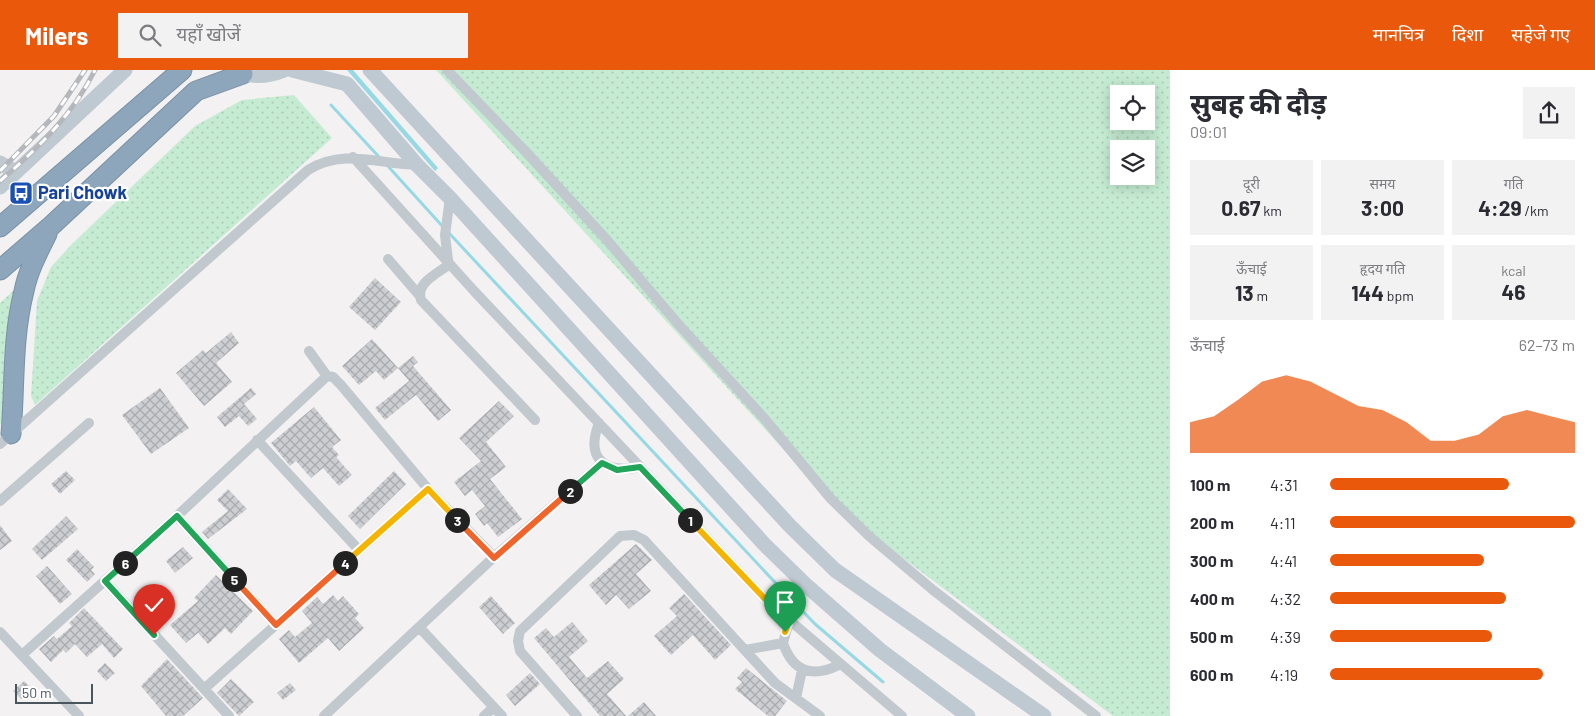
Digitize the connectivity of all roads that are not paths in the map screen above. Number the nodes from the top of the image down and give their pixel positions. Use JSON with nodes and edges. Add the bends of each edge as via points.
{"nodes":[{"id":1,"x":125,"y":70,"type":"edge"},
{"id":2,"x":182,"y":70,"type":"edge"},
{"id":3,"x":284,"y":70,"type":"edge"},
{"id":4,"x":292,"y":70,"type":"edge"},
{"id":5,"x":370,"y":70,"type":"edge"},
{"id":6,"x":446,"y":70,"type":"edge"},
{"id":7,"x":238,"y":72,"type":"edge"},
{"id":8,"x":353,"y":157,"type":"junction"},
{"id":9,"x":0,"y":163,"type":"edge"},
{"id":10,"x":417,"y":165,"type":"junction"},
{"id":11,"x":16,"y":172,"type":"junction"},
{"id":12,"x":0,"y":187,"type":"edge"},
{"id":13,"x":450,"y":198,"type":"junction"},
{"id":14,"x":51,"y":226,"type":"junction"},
{"id":15,"x":0,"y":227,"type":"edge"},
{"id":16,"x":388,"y":260,"type":"dead end"},
{"id":17,"x":449,"y":262,"type":"junction"},
{"id":18,"x":0,"y":270,"type":"edge"},
{"id":19,"x":419,"y":295,"type":"junction"},
{"id":20,"x":309,"y":351,"type":"dead end"},
{"id":21,"x":327,"y":376,"type":"junction"},
{"id":22,"x":535,"y":420,"type":"dead end"},
{"id":23,"x":89,"y":423,"type":"dead end"},
{"id":24,"x":599,"y":423,"type":"junction"},
{"id":25,"x":5,"y":439,"type":"edge"},
{"id":26,"x":257,"y":440,"type":"junction"},
{"id":27,"x":602,"y":463,"type":"junction"},
{"id":28,"x":640,"y":467,"type":"junction"},
{"id":29,"x":428,"y":489,"type":"junction"},
{"id":30,"x":0,"y":501,"type":"edge"},
{"id":31,"x":177,"y":516,"type":"junction"},
{"id":32,"x":359,"y":550,"type":"junction"},
{"id":33,"x":494,"y":558,"type":"junction"},
{"id":34,"x":105,"y":581,"type":"junction"},
{"id":35,"x":789,"y":621,"type":"junction"},
{"id":36,"x":276,"y":625,"type":"junction"},
{"id":37,"x":419,"y":627,"type":"junction"},
{"id":38,"x":0,"y":632,"type":"edge"},
{"id":39,"x":783,"y":643,"type":"junction"},
{"id":40,"x":745,"y":650,"type":"junction"},
{"id":41,"x":22,"y":655,"type":"junction"},
{"id":42,"x":839,"y":665,"type":"junction"},
{"id":43,"x":802,"y":670,"type":"junction"},
{"id":44,"x":204,"y":689,"type":"junction"},
{"id":45,"x":796,"y":698,"type":"junction"},
{"id":46,"x":494,"y":708,"type":"junction"},
{"id":47,"x":79,"y":716,"type":"edge"},
{"id":48,"x":229,"y":716,"type":"edge"},
{"id":49,"x":324,"y":716,"type":"edge"},
{"id":50,"x":484,"y":716,"type":"edge"},
{"id":51,"x":502,"y":716,"type":"edge"},
{"id":52,"x":577,"y":716,"type":"edge"},
{"id":53,"x":820,"y":716,"type":"edge"},
{"id":54,"x":902,"y":716,"type":"edge"},
{"id":55,"x":968,"y":716,"type":"edge"},
{"id":56,"x":1044,"y":716,"type":"edge"},
{"id":57,"x":1096,"y":716,"type":"edge"}],
"edges":[{"from":1,"to":11,"type":"main road"},
{"from":2,"to":15,"type":"highway"},
{"from":3,"to":7,"type":"main road","via":[[258,76]]},
{"from":4,"to":10,"type":"main road","via":[[347,84]]},
{"from":5,"to":56,"type":"main road","via":[[790,526],[835,570]]},
{"from":6,"to":57,"type":"street","via":[[606,239],[857,524],[933,590]]},
{"from":7,"to":14,"type":"highway","via":[[196,91]]},
{"from":8,"to":10,"type":"street"},
{"from":8,"to":17,"type":"street"},
{"from":8,"to":25,"type":"street","via":[[335,158],[308,170]]},
{"from":9,"to":11,"type":"main road"},
{"from":10,"to":13,"type":"main road"},
{"from":11,"to":12,"type":"main road"},
{"from":13,"to":17,"type":"street","via":[[446,230]]},
{"from":13,"to":55,"type":"main road","via":[[764,544],[880,650]]},
{"from":14,"to":18,"type":"highway"},
{"from":14,"to":25,"type":"highway","via":[[31,266],[24,291]]},
{"from":16,"to":19,"type":"street"},
{"from":17,"to":19,"type":"street","via":[[422,285]]},
{"from":17,"to":24,"type":"street"},
{"from":19,"to":22,"type":"street"},
{"from":20,"to":21,"type":"street"},
{"from":21,"to":26,"type":"street"},
{"from":21,"to":29,"type":"street","via":[[341,384]]},
{"from":23,"to":30,"type":"street"},
{"from":24,"to":27,"type":"street","via":[[593,444],[594,452]]},
{"from":24,"to":28,"type":"street"},
{"from":26,"to":31,"type":"street"},
{"from":26,"to":32,"type":"street"},
{"from":27,"to":28,"type":"street","via":[[617,470]]},
{"from":27,"to":33,"type":"street"},
{"from":28,"to":35,"type":"street"},
{"from":29,"to":32,"type":"street"},
{"from":29,"to":33,"type":"street"},
{"from":31,"to":34,"type":"street"},
{"from":31,"to":36,"type":"street"},
{"from":32,"to":36,"type":"street"},
{"from":33,"to":37,"type":"street"},
{"from":34,"to":41,"type":"street"},
{"from":34,"to":44,"type":"street"},
{"from":35,"to":39,"type":"street"},
{"from":35,"to":42,"type":"street"},
{"from":36,"to":44,"type":"street"},
{"from":37,"to":46,"type":"street"},
{"from":37,"to":49,"type":"street"},
{"from":38,"to":41,"type":"street"},
{"from":39,"to":40,"type":"street"},
{"from":39,"to":43,"type":"street","via":[[793,664]]},
{"from":40,"to":45,"type":"street","via":[[775,683]]},
{"from":40,"to":52,"type":"street","via":[[644,540],[634,535],[620,536],[520,631],[520,651]]},
{"from":41,"to":47,"type":"street"},
{"from":42,"to":43,"type":"street","via":[[816,672]]},
{"from":42,"to":54,"type":"street"},
{"from":43,"to":45,"type":"street"},
{"from":44,"to":48,"type":"street"},
{"from":45,"to":53,"type":"street"},
{"from":46,"to":50,"type":"street"},
{"from":46,"to":51,"type":"street"}]}
